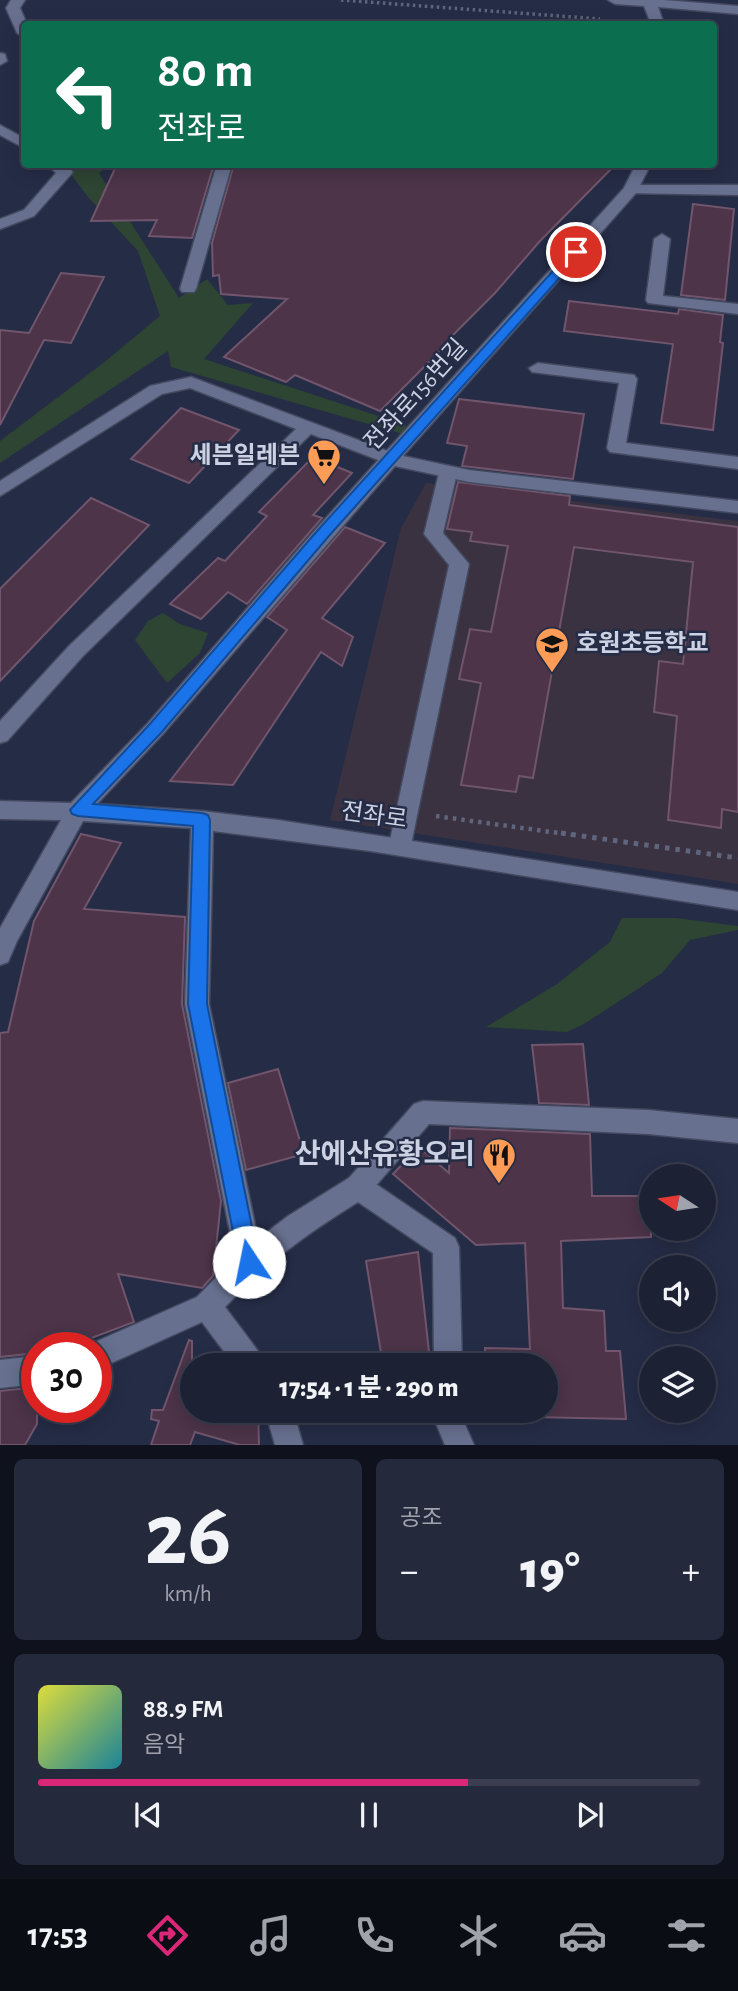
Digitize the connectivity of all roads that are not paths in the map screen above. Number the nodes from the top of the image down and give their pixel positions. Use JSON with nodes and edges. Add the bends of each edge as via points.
{"nodes":[{"id":1,"x":18,"y":0,"type":"edge"},
{"id":2,"x":615,"y":0,"type":"edge"},
{"id":3,"x":649,"y":2,"type":"edge"},
{"id":4,"x":738,"y":10,"type":"edge"},
{"id":5,"x":656,"y":21,"type":"edge"},
{"id":6,"x":21,"y":28,"type":"edge"},
{"id":7,"x":0,"y":129,"type":"edge"},
{"id":8,"x":21,"y":142,"type":"edge"},
{"id":9,"x":60,"y":168,"type":"edge"},
{"id":10,"x":224,"y":168,"type":"edge"},
{"id":11,"x":642,"y":168,"type":"edge"},
{"id":12,"x":631,"y":190,"type":"junction"},
{"id":13,"x":738,"y":190,"type":"edge"},
{"id":14,"x":0,"y":224,"type":"edge"},
{"id":15,"x":662,"y":239,"type":"dead end"},
{"id":16,"x":188,"y":289,"type":"dead end"},
{"id":17,"x":738,"y":309,"type":"edge"},
{"id":18,"x":538,"y":368,"type":"dead end"},
{"id":19,"x":307,"y":428,"type":"junction"},
{"id":20,"x":391,"y":459,"type":"junction"},
{"id":21,"x":738,"y":463,"type":"edge"},
{"id":22,"x":448,"y":472,"type":"junction"},
{"id":23,"x":0,"y":490,"type":"edge"},
{"id":24,"x":738,"y":508,"type":"edge"},
{"id":25,"x":0,"y":735,"type":"edge"},
{"id":26,"x":0,"y":810,"type":"edge"},
{"id":27,"x":78,"y":810,"type":"junction"},
{"id":28,"x":202,"y":820,"type":"junction"},
{"id":29,"x":400,"y":845,"type":"junction"},
{"id":30,"x":738,"y":901,"type":"edge"},
{"id":31,"x":0,"y":955,"type":"edge"},
{"id":32,"x":738,"y":1131,"type":"edge"},
{"id":33,"x":358,"y":1187,"type":"junction"},
{"id":34,"x":249,"y":1262,"type":"junction"},
{"id":35,"x":207,"y":1306,"type":"junction"},
{"id":36,"x":112,"y":1349,"type":"edge"},
{"id":37,"x":242,"y":1353,"type":"edge"},
{"id":38,"x":448,"y":1353,"type":"edge"},
{"id":39,"x":21,"y":1372,"type":"edge"},
{"id":40,"x":0,"y":1374,"type":"edge"},
{"id":41,"x":283,"y":1423,"type":"edge"},
{"id":42,"x":449,"y":1423,"type":"edge"},
{"id":43,"x":289,"y":1445,"type":"edge"},
{"id":44,"x":460,"y":1445,"type":"edge"}],
"edges":[{"from":1,"to":6,"type":"street","via":[[13,8]]},
{"from":2,"to":3,"type":"street"},
{"from":3,"to":4,"type":"street"},
{"from":3,"to":5,"type":"street"},
{"from":7,"to":8,"type":"street"},
{"from":9,"to":14,"type":"street","via":[[65,172],[29,212]]},
{"from":10,"to":16,"type":"street"},
{"from":11,"to":12,"type":"street","name":"전좌로156번길"},
{"from":12,"to":13,"type":"street"},
{"from":12,"to":20,"type":"street","name":"전좌로156번길"},
{"from":15,"to":17,"type":"street","via":[[654,300]]},
{"from":18,"to":21,"type":"street","via":[[628,379],[616,448]]},
{"from":19,"to":20,"type":"street"},
{"from":19,"to":23,"type":"street","via":[[191,382],[156,390]]},
{"from":19,"to":25,"type":"street","via":[[76,652]]},
{"from":20,"to":22,"type":"street"},
{"from":20,"to":27,"type":"street","name":"전좌로156번길","via":[[155,729]]},
{"from":22,"to":24,"type":"street"},
{"from":22,"to":29,"type":"street","via":[[433,534],[459,564]]},
{"from":26,"to":27,"type":"street","name":"전좌로"},
{"from":27,"to":28,"type":"street","name":"전좌로"},
{"from":27,"to":31,"type":"street","name":"전좌로156번길"},
{"from":28,"to":29,"type":"street","name":"전좌로"},
{"from":28,"to":34,"type":"street","via":[[197,1004]]},
{"from":29,"to":30,"type":"street","name":"전좌로"},
{"from":32,"to":33,"type":"street","via":[[648,1122],[423,1112]]},
{"from":33,"to":34,"type":"street"},
{"from":33,"to":38,"type":"street","via":[[446,1247]]},
{"from":34,"to":35,"type":"street"},
{"from":35,"to":36,"type":"street"},
{"from":35,"to":37,"type":"street"},
{"from":39,"to":40,"type":"street"},
{"from":41,"to":43,"type":"street"},
{"from":42,"to":44,"type":"street"}]}
